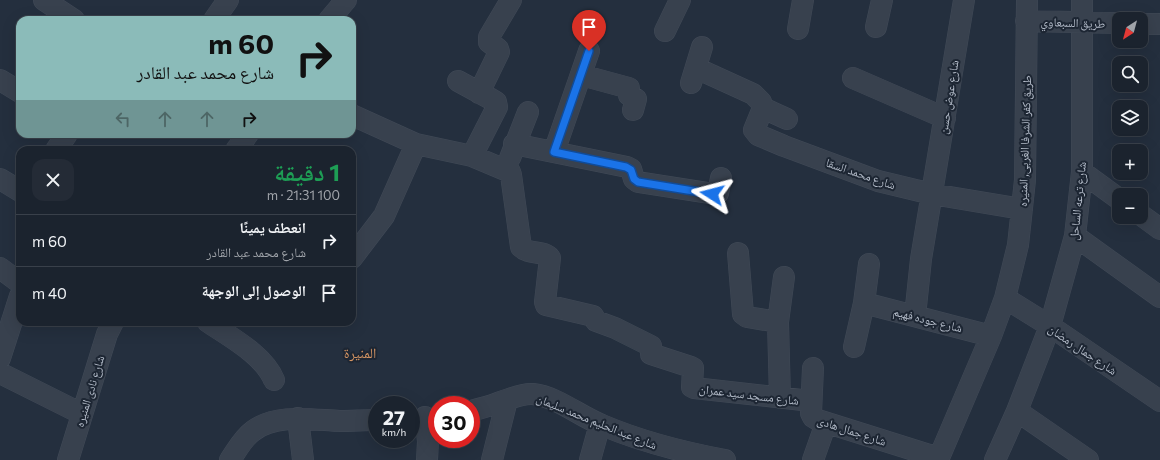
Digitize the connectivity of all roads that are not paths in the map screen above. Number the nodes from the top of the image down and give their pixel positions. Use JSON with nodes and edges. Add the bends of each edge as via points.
{"nodes":[{"id":1,"x":44,"y":0,"type":"edge"},
{"id":2,"x":346,"y":0,"type":"edge"},
{"id":3,"x":511,"y":0,"type":"edge"},
{"id":4,"x":680,"y":0,"type":"edge"},
{"id":5,"x":803,"y":0,"type":"edge"},
{"id":6,"x":882,"y":0,"type":"edge"},
{"id":7,"x":964,"y":0,"type":"edge"},
{"id":8,"x":1027,"y":0,"type":"edge"},
{"id":9,"x":1082,"y":0,"type":"edge"},
{"id":10,"x":68,"y":16,"type":"edge"},
{"id":11,"x":333,"y":16,"type":"edge"},
{"id":12,"x":1026,"y":21,"type":"junction"},
{"id":13,"x":1082,"y":23,"type":"junction"},
{"id":14,"x":1112,"y":23,"type":"edge"},
{"id":15,"x":1148,"y":24,"type":"edge"},
{"id":16,"x":1160,"y":24,"type":"edge"},
{"id":17,"x":876,"y":27,"type":"dead end"},
{"id":18,"x":798,"y":29,"type":"dead end"},
{"id":19,"x":665,"y":31,"type":"dead end"},
{"id":20,"x":702,"y":47,"type":"dead end"},
{"id":21,"x":589,"y":51,"type":"dead end"},
{"id":22,"x":581,"y":75,"type":"junction"},
{"id":23,"x":853,"y":78,"type":"dead end"},
{"id":24,"x":0,"y":80,"type":"edge"},
{"id":25,"x":458,"y":81,"type":"dead end"},
{"id":26,"x":16,"y":90,"type":"edge"},
{"id":27,"x":479,"y":92,"type":"junction"},
{"id":28,"x":763,"y":108,"type":"junction"},
{"id":29,"x":633,"y":110,"type":"dead end"},
{"id":30,"x":528,"y":112,"type":"dead end"},
{"id":31,"x":356,"y":117,"type":"edge"},
{"id":32,"x":945,"y":118,"type":"junction"},
{"id":33,"x":787,"y":120,"type":"dead end"},
{"id":34,"x":416,"y":144,"type":"junction"},
{"id":35,"x":514,"y":144,"type":"junction"},
{"id":36,"x":554,"y":152,"type":"junction"},
{"id":37,"x":472,"y":156,"type":"junction"},
{"id":38,"x":507,"y":170,"type":"junction"},
{"id":39,"x":1082,"y":172,"type":"junction"},
{"id":40,"x":721,"y":178,"type":"dead end"},
{"id":41,"x":0,"y":179,"type":"edge"},
{"id":42,"x":16,"y":189,"type":"edge"},
{"id":43,"x":932,"y":194,"type":"junction"},
{"id":44,"x":1112,"y":194,"type":"edge"},
{"id":45,"x":1022,"y":209,"type":"junction"},
{"id":46,"x":1148,"y":220,"type":"edge"},
{"id":47,"x":1160,"y":229,"type":"edge"},
{"id":48,"x":1076,"y":236,"type":"junction"},
{"id":49,"x":356,"y":253,"type":"edge"},
{"id":50,"x":738,"y":253,"type":"dead end"},
{"id":51,"x":869,"y":264,"type":"dead end"},
{"id":52,"x":0,"y":268,"type":"edge"},
{"id":53,"x":784,"y":277,"type":"dead end"},
{"id":54,"x":16,"y":280,"type":"edge"},
{"id":55,"x":1160,"y":297,"type":"edge"},
{"id":56,"x":1005,"y":298,"type":"junction"},
{"id":57,"x":864,"y":303,"type":"junction"},
{"id":58,"x":16,"y":308,"type":"edge"},
{"id":59,"x":915,"y":316,"type":"junction"},
{"id":60,"x":778,"y":322,"type":"junction"},
{"id":61,"x":111,"y":326,"type":"edge"},
{"id":62,"x":214,"y":326,"type":"edge"},
{"id":63,"x":1050,"y":326,"type":"junction"},
{"id":64,"x":991,"y":336,"type":"junction"},
{"id":65,"x":854,"y":347,"type":"dead end"},
{"id":66,"x":0,"y":358,"type":"edge"},
{"id":67,"x":813,"y":368,"type":"dead end"},
{"id":68,"x":0,"y":373,"type":"edge"},
{"id":69,"x":274,"y":380,"type":"dead end"},
{"id":70,"x":780,"y":398,"type":"junction"},
{"id":71,"x":507,"y":400,"type":"junction"},
{"id":72,"x":811,"y":401,"type":"junction"},
{"id":73,"x":1160,"y":401,"type":"edge"},
{"id":74,"x":480,"y":408,"type":"edge"},
{"id":75,"x":1017,"y":411,"type":"junction"},
{"id":76,"x":82,"y":414,"type":"junction"},
{"id":77,"x":424,"y":417,"type":"edge"},
{"id":78,"x":298,"y":418,"type":"junction"},
{"id":79,"x":368,"y":420,"type":"edge"},
{"id":80,"x":826,"y":423,"type":"junction"},
{"id":81,"x":600,"y":424,"type":"junction"},
{"id":82,"x":1000,"y":457,"type":"edge"},
{"id":83,"x":939,"y":459,"type":"edge"},
{"id":84,"x":68,"y":460,"type":"edge"},
{"id":85,"x":230,"y":460,"type":"edge"},
{"id":86,"x":303,"y":460,"type":"edge"},
{"id":87,"x":428,"y":460,"type":"edge"},
{"id":88,"x":492,"y":460,"type":"edge"},
{"id":89,"x":590,"y":460,"type":"edge"},
{"id":90,"x":725,"y":460,"type":"edge"},
{"id":91,"x":813,"y":460,"type":"edge"},
{"id":92,"x":1088,"y":460,"type":"edge"}],
"edges":[{"from":1,"to":10,"type":"street"},
{"from":2,"to":11,"type":"street"},
{"from":3,"to":27,"type":"street","via":[[489,37],[489,42],[499,52]]},
{"from":4,"to":19,"type":"street"},
{"from":5,"to":18,"type":"street"},
{"from":6,"to":17,"type":"street"},
{"from":7,"to":32,"type":"street","name":"شارع عوض حسن"},
{"from":8,"to":12,"type":"street","name":"طريق كفر الشرفا الغربى, المنيره"},
{"from":9,"to":13,"type":"street","name":"شارع ترعه الساحل"},
{"from":12,"to":13,"type":"street","name":"طريق السبعاوي"},
{"from":12,"to":45,"type":"street","name":"طريق كفر الشرفا الغربى, المنيره","via":[[1025,180]]},
{"from":13,"to":14,"type":"street","name":"طريق السبعاوي"},
{"from":13,"to":39,"type":"street","name":"شارع ترعه الساحل"},
{"from":15,"to":16,"type":"street"},
{"from":20,"to":28,"type":"street","via":[[693,76],[753,94]]},
{"from":21,"to":22,"type":"street"},
{"from":22,"to":29,"type":"street","via":[[630,88],[629,95],[636,99]]},
{"from":22,"to":36,"type":"street"},
{"from":23,"to":32,"type":"street"},
{"from":24,"to":26,"type":"street"},
{"from":25,"to":27,"type":"street"},
{"from":27,"to":37,"type":"street","via":[[496,102],[497,107]]},
{"from":28,"to":33,"type":"street"},
{"from":28,"to":43,"type":"street","name":"شارع محمد السقا","via":[[754,130],[758,135],[878,181]]},
{"from":30,"to":35,"type":"street"},
{"from":31,"to":34,"type":"street"},
{"from":32,"to":43,"type":"street","name":"شارع عوض حسن"},
{"from":34,"to":37,"type":"street"},
{"from":34,"to":49,"type":"street","via":[[384,216]]},
{"from":35,"to":36,"type":"street"},
{"from":35,"to":38,"type":"street"},
{"from":36,"to":40,"type":"street","via":[[626,167],[631,170],[638,182],[712,194],[718,193]]},
{"from":37,"to":38,"type":"street"},
{"from":38,"to":70,"type":"street","name":"شارع مسجد سيد عمران","via":[[511,175],[521,247],[550,258],[546,304],[593,316],[596,321],[651,346],[651,354],[693,368],[694,388]]},
{"from":39,"to":44,"type":"street"},
{"from":39,"to":48,"type":"street","name":"شارع ترعه الساحل"},
{"from":41,"to":42,"type":"street"},
{"from":43,"to":45,"type":"street","name":"شارع محمد السقا"},
{"from":43,"to":59,"type":"street","name":"شارع عوض حسن"},
{"from":45,"to":56,"type":"street","name":"طريق كفر الشرفا الغربى, المنيره","via":[[1018,245]]},
{"from":46,"to":47,"type":"street"},
{"from":48,"to":55,"type":"street"},
{"from":48,"to":63,"type":"street","name":"شارع ترعه الساحل"},
{"from":50,"to":60,"type":"street","via":[[743,314],[747,318]]},
{"from":51,"to":57,"type":"street"},
{"from":52,"to":54,"type":"street"},
{"from":53,"to":60,"type":"street"},
{"from":56,"to":63,"type":"street","name":"شارع جمال رمضان"},
{"from":56,"to":64,"type":"street","name":"طريق كفر الشرفا الغربى, المنيره"},
{"from":57,"to":59,"type":"street","name":"شارع جوده فهيم"},
{"from":57,"to":65,"type":"street"},
{"from":58,"to":66,"type":"street"},
{"from":59,"to":64,"type":"street","name":"شارع جوده فهيم"},
{"from":60,"to":70,"type":"street"},
{"from":61,"to":76,"type":"street","name":"شارع نادى المنيره"},
{"from":62,"to":69,"type":"street","via":[[258,358],[270,371]]},
{"from":63,"to":73,"type":"street","name":"شارع جمال رمضان"},
{"from":63,"to":75,"type":"street","name":"شارع ترعه الساحل"},
{"from":64,"to":83,"type":"street","name":"طريق كفر الشرفا الغربى, المنيره"},
{"from":67,"to":72,"type":"street","name":"شارع جمال هادى"},
{"from":68,"to":76,"type":"street"},
{"from":70,"to":72,"type":"street","name":"شارع مسجد سيد عمران"},
{"from":71,"to":74,"type":"street","name":"شارع عبد الحليم محمد سليمان"},
{"from":71,"to":81,"type":"street","name":"شارع عبد الحليم محمد سليمان","via":[[532,394],[544,396]]},
{"from":71,"to":88,"type":"street"},
{"from":72,"to":80,"type":"street","name":"شارع جمال هادى","via":[[813,417]]},
{"from":75,"to":82,"type":"street","name":"شارع ترعه الساحل"},
{"from":75,"to":92,"type":"street"},
{"from":76,"to":84,"type":"street","name":"شارع نادى المنيره"},
{"from":77,"to":87,"type":"street"},
{"from":78,"to":79,"type":"street"},
{"from":78,"to":85,"type":"street","via":[[270,422],[257,428],[246,437]]},
{"from":78,"to":86,"type":"street"},
{"from":80,"to":83,"type":"street","name":"شارع جمال هادى"},
{"from":80,"to":91,"type":"street"},
{"from":81,"to":89,"type":"street"},
{"from":81,"to":90,"type":"street","name":"شارع عبد الحليم محمد سليمان","via":[[632,438],[666,448]]}]}
